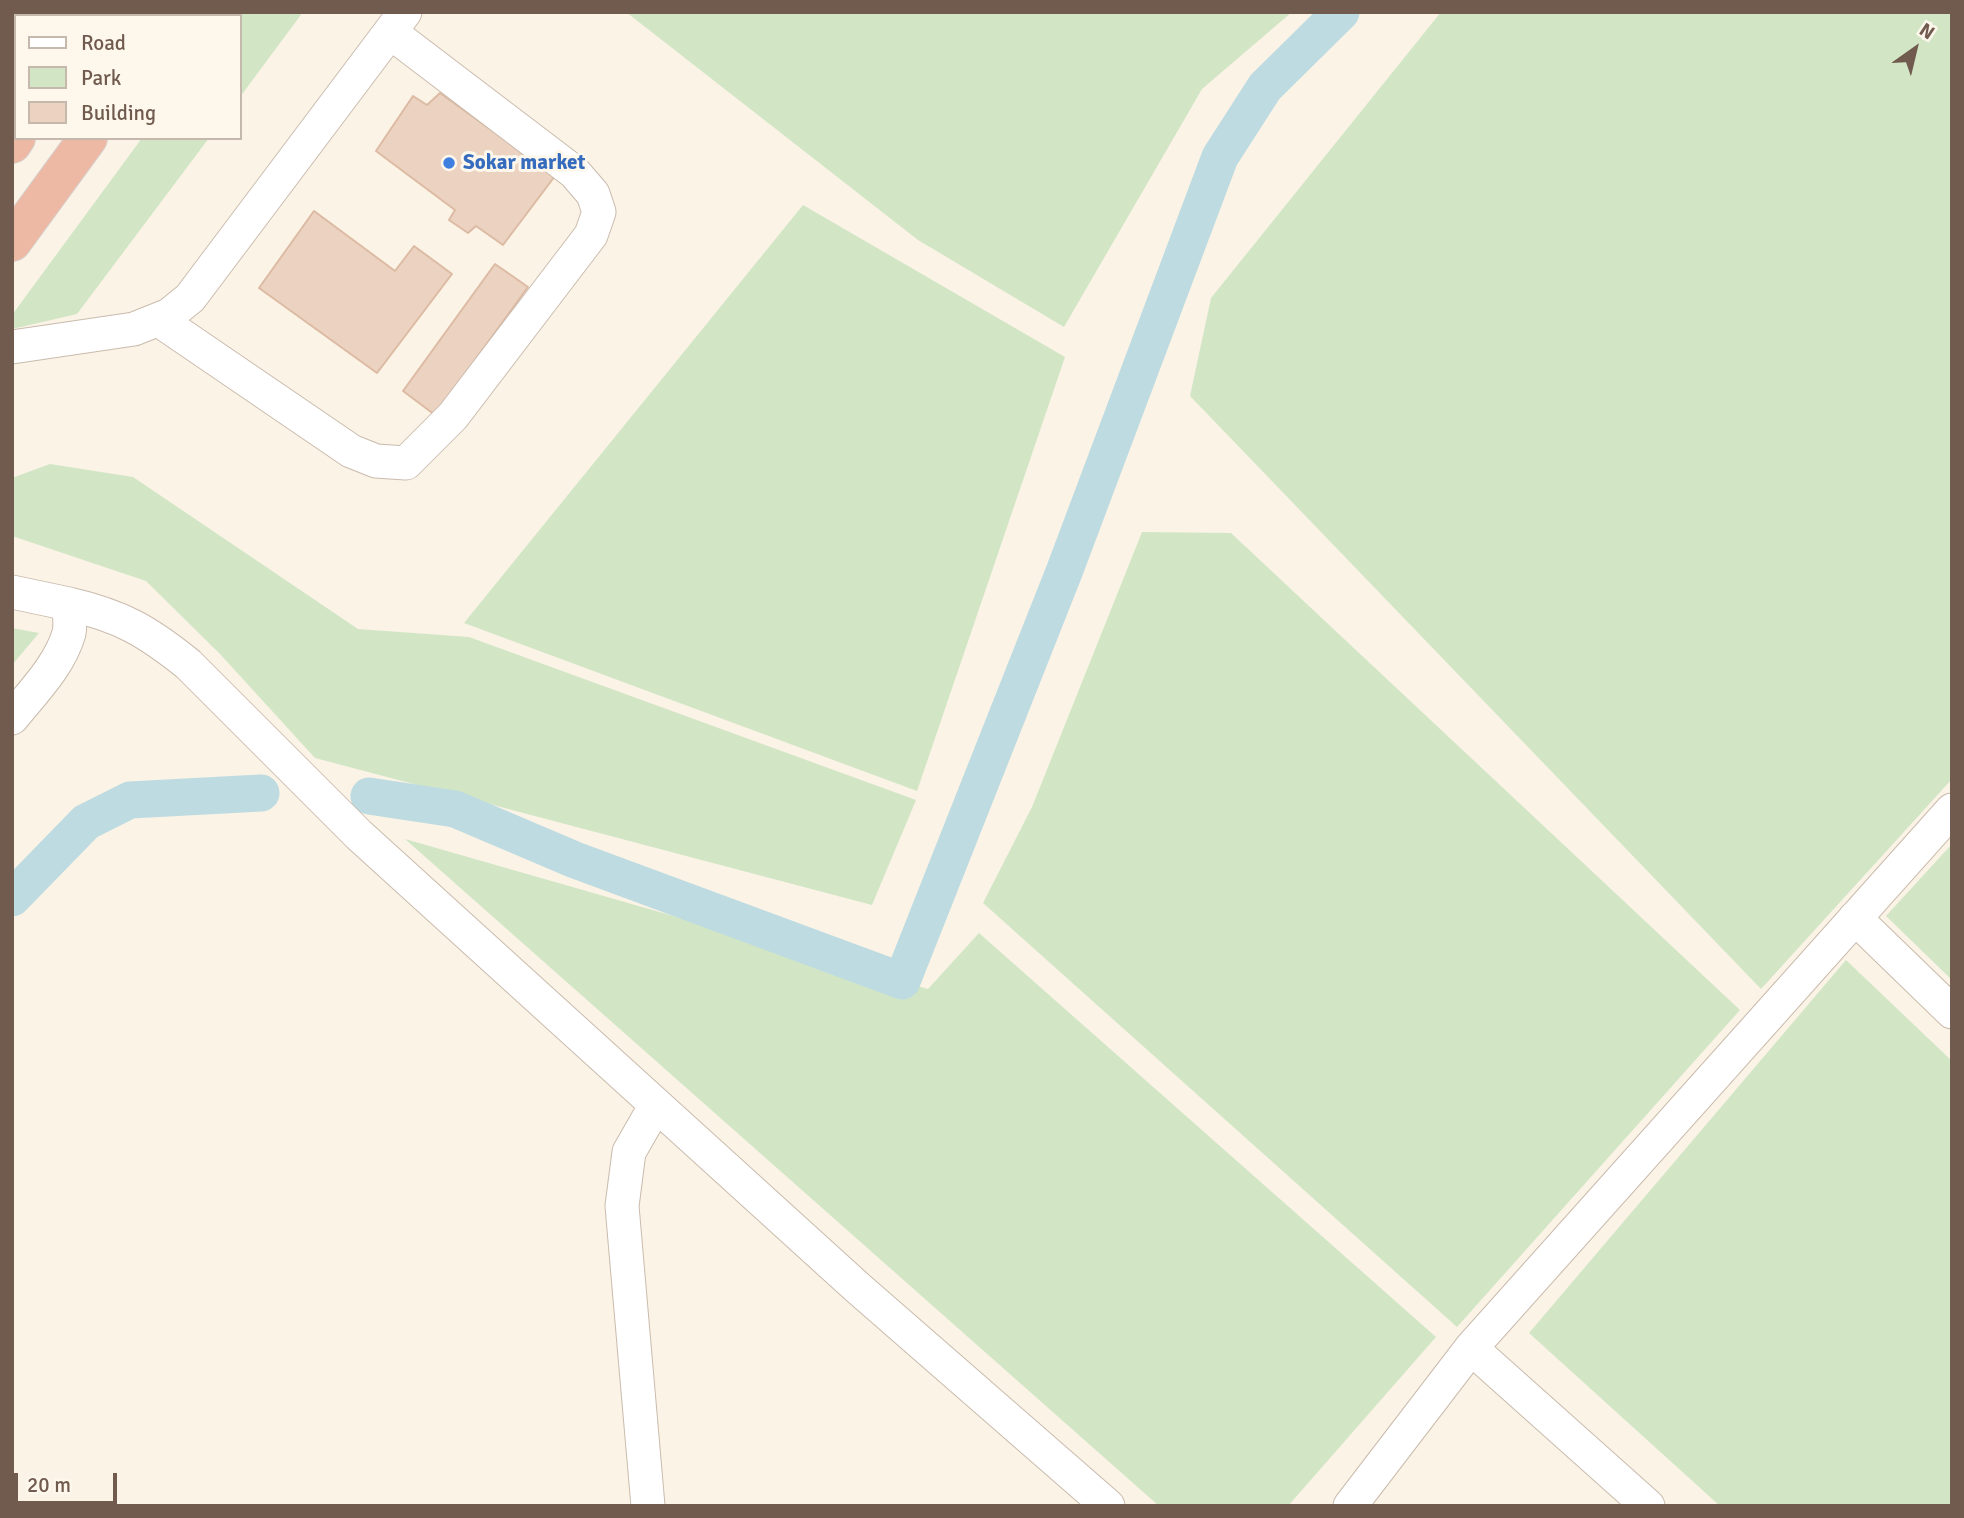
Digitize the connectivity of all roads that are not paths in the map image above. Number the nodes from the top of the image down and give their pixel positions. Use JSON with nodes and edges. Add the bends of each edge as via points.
{"nodes":[{"id":1,"x":397,"y":22,"type":"edge"},
{"id":2,"x":87,"y":140,"type":"edge"},
{"id":3,"x":12,"y":242,"type":"edge"},
{"id":4,"x":159,"y":320,"type":"junction"},
{"id":5,"x":12,"y":347,"type":"edge"},
{"id":6,"x":12,"y":592,"type":"edge"},
{"id":7,"x":69,"y":604,"type":"junction"},
{"id":8,"x":12,"y":718,"type":"edge"},
{"id":9,"x":1952,"y":810,"type":"edge"},
{"id":10,"x":1855,"y":918,"type":"junction"},
{"id":11,"x":1952,"y":1012,"type":"edge"},
{"id":12,"x":656,"y":1105,"type":"junction"},
{"id":13,"x":1471,"y":1348,"type":"junction"},
{"id":14,"x":648,"y":1506,"type":"edge"},
{"id":15,"x":1108,"y":1506,"type":"edge"},
{"id":16,"x":1350,"y":1506,"type":"edge"},
{"id":17,"x":1648,"y":1506,"type":"edge"}],
"edges":[{"from":1,"to":4,"type":"street","via":[[190,298]]},
{"from":1,"to":4,"type":"street","via":[[574,172],[593,194],[599,212],[591,235],[453,416],[406,463],[376,461],[351,451]]},
{"from":2,"to":3,"type":"highway"},
{"from":4,"to":5,"type":"street","via":[[134,329]]},
{"from":6,"to":7,"type":"street"},
{"from":7,"to":8,"type":"street","via":[[69,630],[62,651]]},
{"from":7,"to":12,"type":"street","via":[[132,624],[188,664],[359,835]]},
{"from":9,"to":10,"type":"street"},
{"from":10,"to":11,"type":"street"},
{"from":10,"to":13,"type":"street"},
{"from":12,"to":14,"type":"street","via":[[629,1152],[622,1206]]},
{"from":12,"to":15,"type":"street"},
{"from":13,"to":16,"type":"street"},
{"from":13,"to":17,"type":"street"}]}
